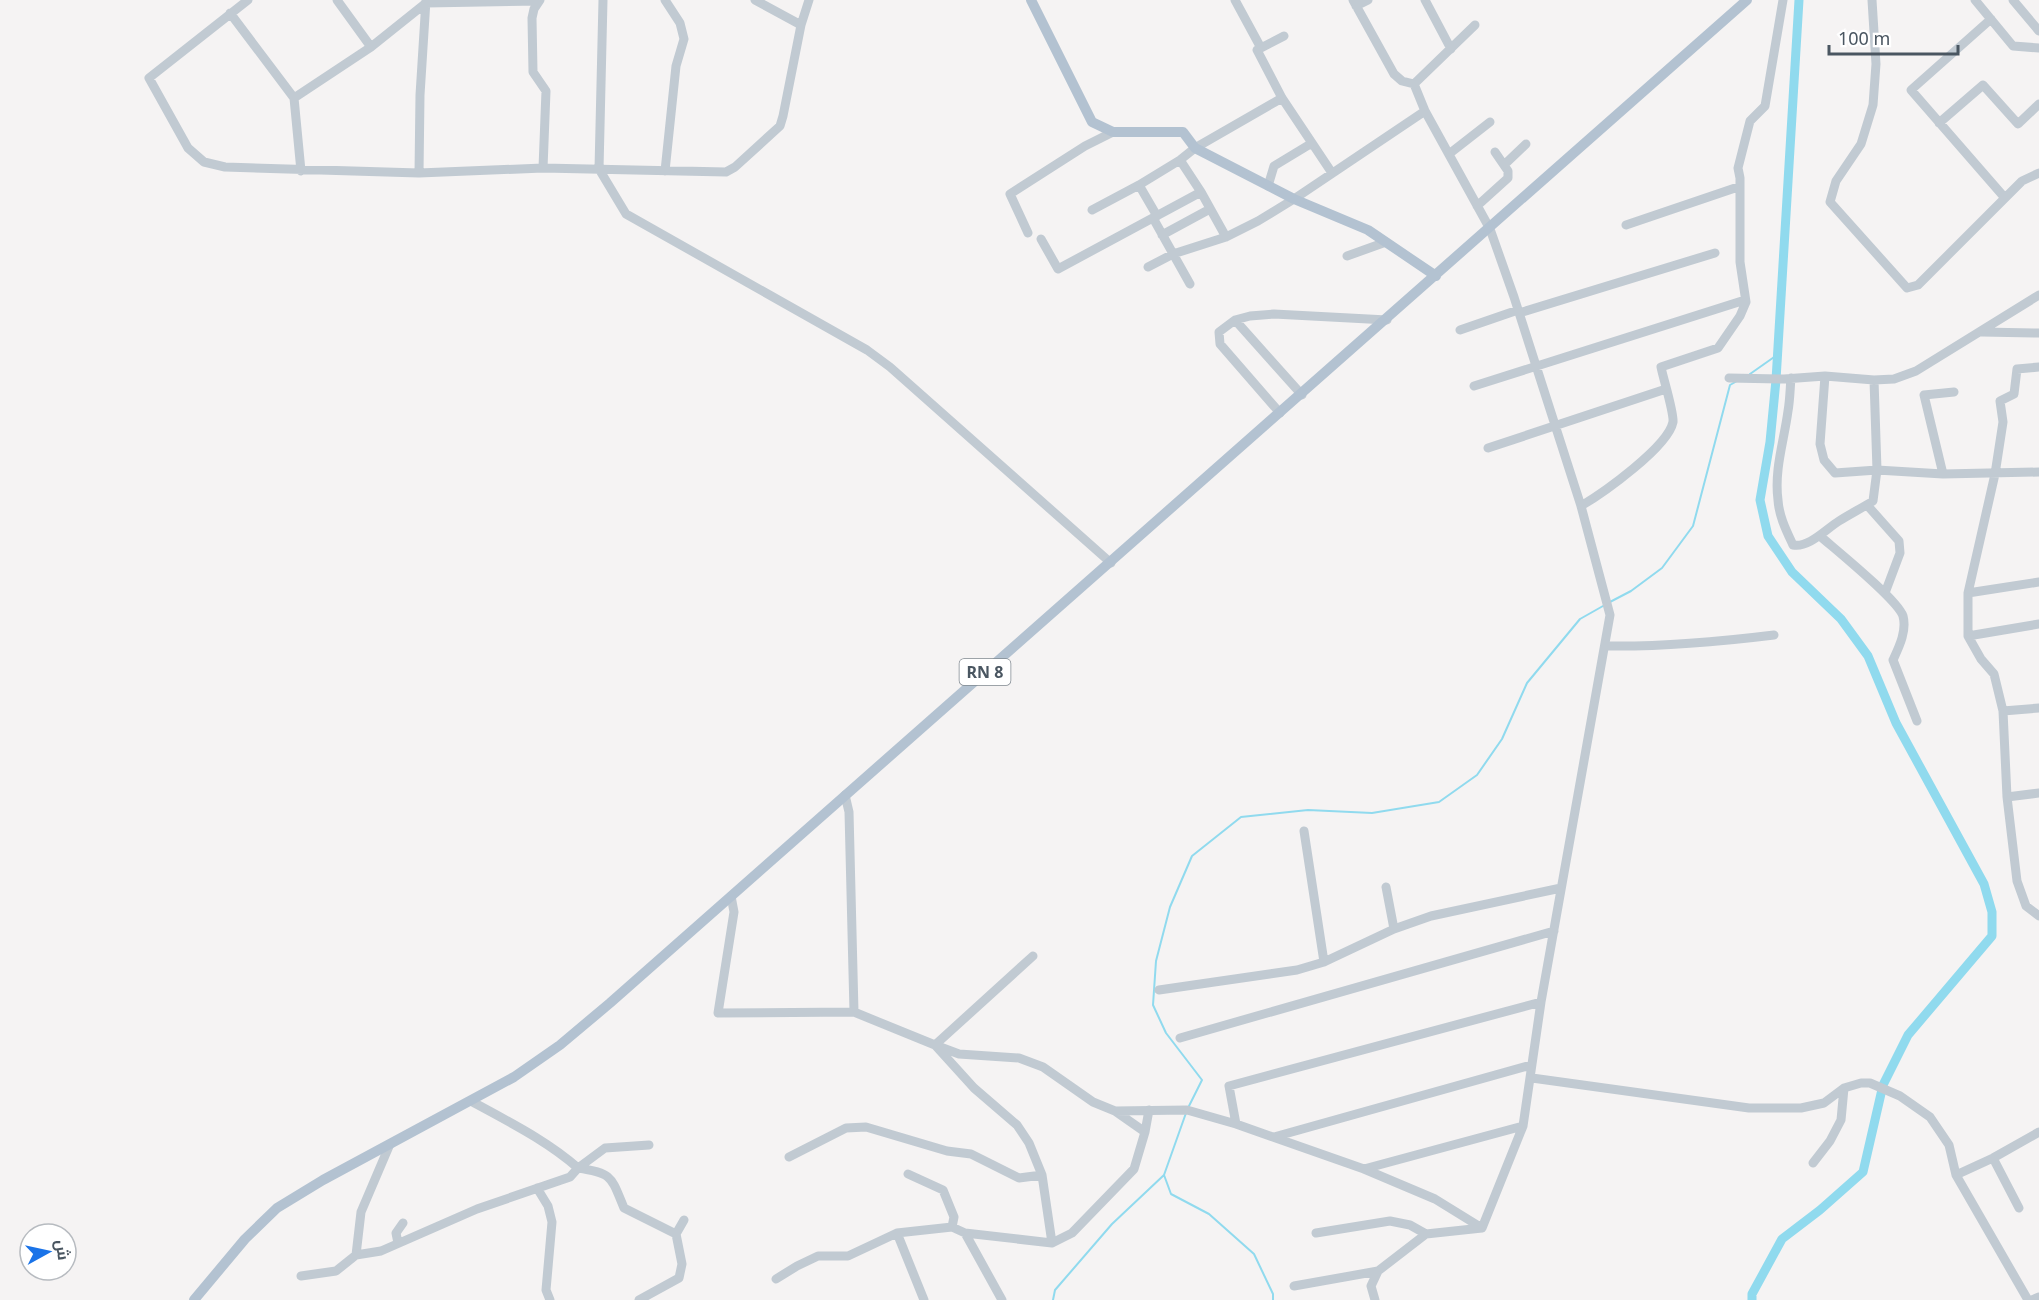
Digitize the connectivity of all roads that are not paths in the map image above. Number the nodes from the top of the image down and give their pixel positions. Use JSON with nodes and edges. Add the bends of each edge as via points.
{"nodes":[{"id":1,"x":248,"y":0,"type":"edge"},
{"id":2,"x":337,"y":0,"type":"edge"},
{"id":3,"x":603,"y":0,"type":"edge"},
{"id":4,"x":665,"y":0,"type":"edge"},
{"id":5,"x":754,"y":0,"type":"edge"},
{"id":6,"x":809,"y":0,"type":"edge"},
{"id":7,"x":1031,"y":0,"type":"edge"},
{"id":8,"x":1235,"y":0,"type":"edge"},
{"id":9,"x":1368,"y":0,"type":"edge"},
{"id":10,"x":1425,"y":0,"type":"edge"},
{"id":11,"x":1747,"y":0,"type":"edge"},
{"id":12,"x":1783,"y":0,"type":"edge"},
{"id":13,"x":1872,"y":0,"type":"edge"},
{"id":14,"x":1975,"y":0,"type":"edge"},
{"id":15,"x":2013,"y":0,"type":"edge"},
{"id":16,"x":426,"y":2,"type":"edge"},
{"id":17,"x":535,"y":3,"type":"edge"},
{"id":18,"x":1355,"y":3,"type":"edge"},
{"id":19,"x":230,"y":13,"type":"junction"},
{"id":20,"x":1991,"y":19,"type":"junction"},
{"id":21,"x":801,"y":25,"type":"junction"},
{"id":22,"x":1475,"y":25,"type":"dead end"},
{"id":23,"x":2039,"y":31,"type":"edge"},
{"id":24,"x":1284,"y":36,"type":"dead end"},
{"id":25,"x":371,"y":47,"type":"junction"},
{"id":26,"x":1261,"y":48,"type":"junction"},
{"id":27,"x":2039,"y":48,"type":"edge"},
{"id":28,"x":1451,"y":49,"type":"junction"},
{"id":29,"x":1414,"y":84,"type":"junction"},
{"id":30,"x":294,"y":98,"type":"junction"},
{"id":31,"x":1282,"y":98,"type":"junction"},
{"id":32,"x":2039,"y":104,"type":"edge"},
{"id":33,"x":1425,"y":111,"type":"junction"},
{"id":34,"x":1490,"y":122,"type":"dead end"},
{"id":35,"x":1939,"y":123,"type":"junction"},
{"id":36,"x":1113,"y":132,"type":"junction"},
{"id":37,"x":1312,"y":143,"type":"junction"},
{"id":38,"x":1526,"y":144,"type":"dead end"},
{"id":39,"x":1195,"y":148,"type":"junction"},
{"id":40,"x":1495,"y":152,"type":"dead end"},
{"id":41,"x":1449,"y":154,"type":"junction"},
{"id":42,"x":1180,"y":160,"type":"junction"},
{"id":43,"x":1504,"y":165,"type":"junction"},
{"id":44,"x":543,"y":168,"type":"junction"},
{"id":45,"x":599,"y":169,"type":"junction"},
{"id":46,"x":301,"y":171,"type":"junction"},
{"id":47,"x":665,"y":171,"type":"junction"},
{"id":48,"x":419,"y":173,"type":"junction"},
{"id":49,"x":1332,"y":173,"type":"junction"},
{"id":50,"x":2039,"y":173,"type":"edge"},
{"id":51,"x":1139,"y":185,"type":"junction"},
{"id":52,"x":1268,"y":186,"type":"junction"},
{"id":53,"x":1738,"y":187,"type":"junction"},
{"id":54,"x":1201,"y":192,"type":"junction"},
{"id":55,"x":2005,"y":198,"type":"junction"},
{"id":56,"x":1294,"y":199,"type":"junction"},
{"id":57,"x":1477,"y":206,"type":"junction"},
{"id":58,"x":1210,"y":209,"type":"junction"},
{"id":59,"x":1092,"y":210,"type":"dead end"},
{"id":60,"x":1155,"y":217,"type":"junction"},
{"id":61,"x":1626,"y":225,"type":"dead end"},
{"id":62,"x":1490,"y":228,"type":"junction"},
{"id":63,"x":1028,"y":233,"type":"dead end"},
{"id":64,"x":1162,"y":235,"type":"junction"},
{"id":65,"x":1226,"y":237,"type":"junction"},
{"id":66,"x":1041,"y":239,"type":"dead end"},
{"id":67,"x":1386,"y":242,"type":"junction"},
{"id":68,"x":1714,"y":253,"type":"dead end"},
{"id":69,"x":1173,"y":254,"type":"junction"},
{"id":70,"x":1347,"y":256,"type":"dead end"},
{"id":71,"x":1148,"y":267,"type":"dead end"},
{"id":72,"x":1436,"y":276,"type":"junction"},
{"id":73,"x":1190,"y":284,"type":"dead end"},
{"id":74,"x":2039,"y":295,"type":"edge"},
{"id":75,"x":1745,"y":300,"type":"junction"},
{"id":76,"x":1519,"y":312,"type":"junction"},
{"id":77,"x":1236,"y":320,"type":"junction"},
{"id":78,"x":1387,"y":320,"type":"junction"},
{"id":79,"x":1460,"y":330,"type":"dead end"},
{"id":80,"x":1982,"y":332,"type":"junction"},
{"id":81,"x":2039,"y":333,"type":"edge"},
{"id":82,"x":1536,"y":366,"type":"junction"},
{"id":83,"x":2039,"y":367,"type":"edge"},
{"id":84,"x":1825,"y":376,"type":"junction"},
{"id":85,"x":1729,"y":378,"type":"dead end"},
{"id":86,"x":1787,"y":379,"type":"junction"},
{"id":87,"x":1874,"y":380,"type":"junction"},
{"id":88,"x":1474,"y":386,"type":"dead end"},
{"id":89,"x":1666,"y":389,"type":"junction"},
{"id":90,"x":1954,"y":392,"type":"dead end"},
{"id":91,"x":1302,"y":395,"type":"junction"},
{"id":92,"x":1280,"y":413,"type":"junction"},
{"id":93,"x":1555,"y":426,"type":"junction"},
{"id":94,"x":1488,"y":448,"type":"dead end"},
{"id":95,"x":1877,"y":470,"type":"junction"},
{"id":96,"x":2039,"y":472,"type":"edge"},
{"id":97,"x":1943,"y":474,"type":"junction"},
{"id":98,"x":1995,"y":474,"type":"junction"},
{"id":99,"x":1867,"y":505,"type":"junction"},
{"id":100,"x":1581,"y":506,"type":"junction"},
{"id":101,"x":1820,"y":536,"type":"junction"},
{"id":102,"x":1111,"y":563,"type":"junction"},
{"id":103,"x":2039,"y":582,"type":"edge"},
{"id":104,"x":1885,"y":593,"type":"junction"},
{"id":105,"x":1968,"y":593,"type":"junction"},
{"id":106,"x":2039,"y":624,"type":"edge"},
{"id":107,"x":1774,"y":635,"type":"dead end"},
{"id":108,"x":1968,"y":636,"type":"junction"},
{"id":109,"x":1605,"y":646,"type":"junction"},
{"id":110,"x":2039,"y":708,"type":"edge"},
{"id":111,"x":2003,"y":711,"type":"junction"},
{"id":112,"x":1917,"y":721,"type":"dead end"},
{"id":113,"x":2039,"y":793,"type":"edge"},
{"id":114,"x":845,"y":795,"type":"junction"},
{"id":115,"x":2007,"y":797,"type":"junction"},
{"id":116,"x":1304,"y":831,"type":"dead end"},
{"id":117,"x":1386,"y":887,"type":"dead end"},
{"id":118,"x":1562,"y":888,"type":"junction"},
{"id":119,"x":731,"y":896,"type":"junction"},
{"id":120,"x":2039,"y":916,"type":"edge"},
{"id":121,"x":1394,"y":929,"type":"junction"},
{"id":122,"x":1554,"y":932,"type":"junction"},
{"id":123,"x":1033,"y":956,"type":"dead end"},
{"id":124,"x":1324,"y":962,"type":"junction"},
{"id":125,"x":1160,"y":990,"type":"dead end"},
{"id":126,"x":1541,"y":1002,"type":"junction"},
{"id":127,"x":854,"y":1012,"type":"junction"},
{"id":128,"x":1180,"y":1038,"type":"dead end"},
{"id":129,"x":935,"y":1045,"type":"junction"},
{"id":130,"x":1532,"y":1065,"type":"junction"},
{"id":131,"x":1532,"y":1078,"type":"junction"},
{"id":132,"x":1844,"y":1088,"type":"junction"},
{"id":133,"x":471,"y":1101,"type":"junction"},
{"id":134,"x":1149,"y":1110,"type":"junction"},
{"id":135,"x":1115,"y":1112,"type":"junction"},
{"id":136,"x":1236,"y":1124,"type":"junction"},
{"id":137,"x":1523,"y":1126,"type":"junction"},
{"id":138,"x":1145,"y":1132,"type":"junction"},
{"id":139,"x":2039,"y":1132,"type":"edge"},
{"id":140,"x":1274,"y":1137,"type":"junction"},
{"id":141,"x":390,"y":1144,"type":"junction"},
{"id":142,"x":650,"y":1145,"type":"dead end"},
{"id":143,"x":789,"y":1157,"type":"dead end"},
{"id":144,"x":1993,"y":1158,"type":"junction"},
{"id":145,"x":1813,"y":1163,"type":"dead end"},
{"id":146,"x":578,"y":1168,"type":"junction"},
{"id":147,"x":1364,"y":1169,"type":"junction"},
{"id":148,"x":908,"y":1174,"type":"dead end"},
{"id":149,"x":1042,"y":1175,"type":"junction"},
{"id":150,"x":1956,"y":1175,"type":"junction"},
{"id":151,"x":537,"y":1188,"type":"junction"},
{"id":152,"x":2019,"y":1208,"type":"dead end"},
{"id":153,"x":684,"y":1220,"type":"dead end"},
{"id":154,"x":403,"y":1223,"type":"dead end"},
{"id":155,"x":952,"y":1227,"type":"junction"},
{"id":156,"x":1482,"y":1228,"type":"junction"},
{"id":157,"x":897,"y":1233,"type":"junction"},
{"id":158,"x":965,"y":1233,"type":"junction"},
{"id":159,"x":1316,"y":1233,"type":"dead end"},
{"id":160,"x":676,"y":1234,"type":"junction"},
{"id":161,"x":1426,"y":1234,"type":"junction"},
{"id":162,"x":1052,"y":1243,"type":"junction"},
{"id":163,"x":398,"y":1244,"type":"junction"},
{"id":164,"x":356,"y":1255,"type":"junction"},
{"id":165,"x":1378,"y":1271,"type":"junction"},
{"id":166,"x":301,"y":1276,"type":"dead end"},
{"id":167,"x":776,"y":1279,"type":"dead end"},
{"id":168,"x":1294,"y":1286,"type":"dead end"},
{"id":169,"x":2039,"y":1297,"type":"edge"},
{"id":170,"x":194,"y":1300,"type":"edge"},
{"id":171,"x":550,"y":1300,"type":"edge"},
{"id":172,"x":639,"y":1300,"type":"edge"},
{"id":173,"x":924,"y":1300,"type":"edge"},
{"id":174,"x":1002,"y":1300,"type":"edge"},
{"id":175,"x":1375,"y":1300,"type":"edge"},
{"id":176,"x":2030,"y":1300,"type":"edge"}],
"edges":[{"from":1,"to":19,"type":"street"},
{"from":2,"to":25,"type":"street"},
{"from":3,"to":45,"type":"street"},
{"from":4,"to":47,"type":"street","via":[[680,22],[684,39],[676,66]]},
{"from":5,"to":21,"type":"street"},
{"from":6,"to":21,"type":"street"},
{"from":7,"to":36,"type":"main road","via":[[1092,122]]},
{"from":8,"to":26,"type":"street"},
{"from":9,"to":18,"type":"street"},
{"from":10,"to":28,"type":"street"},
{"from":11,"to":62,"type":"main road","number":"RN 8"},
{"from":12,"to":53,"type":"street","via":[[1765,106],[1750,121],[1738,168]]},
{"from":13,"to":55,"type":"street","via":[[1876,64],[1873,105],[1861,144],[1836,181],[1830,202],[1907,288],[1918,285]]},
{"from":14,"to":20,"type":"street"},
{"from":15,"to":23,"type":"street"},
{"from":16,"to":17,"type":"street"},
{"from":16,"to":25,"type":"street"},
{"from":16,"to":48,"type":"street"},
{"from":17,"to":44,"type":"street","via":[[533,72],[546,91]]},
{"from":18,"to":29,"type":"street","via":[[1394,74]]},
{"from":19,"to":30,"type":"street"},
{"from":19,"to":46,"type":"street","via":[[148,78],[188,148],[204,162],[225,167]]},
{"from":20,"to":27,"type":"street","via":[[2013,46]]},
{"from":20,"to":35,"type":"street","via":[[1911,90]]},
{"from":21,"to":47,"type":"street","via":[[783,116],[776,130],[726,172]]},
{"from":22,"to":28,"type":"street"},
{"from":24,"to":26,"type":"street"},
{"from":25,"to":30,"type":"street"},
{"from":26,"to":31,"type":"street","via":[[1257,50]]},
{"from":28,"to":29,"type":"street"},
{"from":29,"to":33,"type":"street"},
{"from":30,"to":46,"type":"street"},
{"from":31,"to":37,"type":"street"},
{"from":31,"to":39,"type":"street"},
{"from":32,"to":35,"type":"street","via":[[2018,124],[1983,85]]},
{"from":33,"to":41,"type":"street"},
{"from":33,"to":49,"type":"street"},
{"from":34,"to":41,"type":"street"},
{"from":35,"to":55,"type":"street"},
{"from":36,"to":39,"type":"main road","via":[[1183,132]]},
{"from":36,"to":63,"type":"street","via":[[1010,194]]},
{"from":37,"to":49,"type":"street"},
{"from":37,"to":52,"type":"street","via":[[1274,166]]},
{"from":38,"to":43,"type":"street"},
{"from":39,"to":42,"type":"street"},
{"from":39,"to":52,"type":"main road"},
{"from":40,"to":43,"type":"street"},
{"from":41,"to":57,"type":"street"},
{"from":42,"to":51,"type":"street"},
{"from":42,"to":54,"type":"street"},
{"from":43,"to":57,"type":"street","via":[[1508,178]]},
{"from":44,"to":45,"type":"street"},
{"from":44,"to":48,"type":"street"},
{"from":45,"to":47,"type":"street"},
{"from":45,"to":102,"type":"street","via":[[626,214],[867,350],[890,367]]},
{"from":46,"to":48,"type":"street"},
{"from":49,"to":56,"type":"street"},
{"from":50,"to":55,"type":"street","via":[[2022,181]]},
{"from":51,"to":59,"type":"street"},
{"from":51,"to":60,"type":"street"},
{"from":52,"to":56,"type":"main road"},
{"from":53,"to":61,"type":"street"},
{"from":53,"to":75,"type":"street"},
{"from":54,"to":58,"type":"street"},
{"from":54,"to":60,"type":"street"},
{"from":56,"to":65,"type":"street"},
{"from":56,"to":67,"type":"main road","via":[[1368,230]]},
{"from":57,"to":62,"type":"street"},
{"from":58,"to":64,"type":"street"},
{"from":58,"to":65,"type":"street"},
{"from":60,"to":64,"type":"street"},
{"from":60,"to":66,"type":"street","via":[[1058,269]]},
{"from":62,"to":72,"type":"main road","number":"RN 8"},
{"from":62,"to":76,"type":"street"},
{"from":64,"to":69,"type":"street"},
{"from":65,"to":69,"type":"street"},
{"from":67,"to":70,"type":"street"},
{"from":67,"to":72,"type":"main road"},
{"from":68,"to":76,"type":"street"},
{"from":69,"to":71,"type":"street"},
{"from":69,"to":73,"type":"street"},
{"from":72,"to":78,"type":"main road","number":"RN 8"},
{"from":74,"to":80,"type":"street"},
{"from":75,"to":82,"type":"street"},
{"from":75,"to":89,"type":"street","via":[[1740,316],[1718,348],[1660,367]]},
{"from":76,"to":79,"type":"street"},
{"from":76,"to":82,"type":"street"},
{"from":77,"to":78,"type":"street","via":[[1274,314]]},
{"from":77,"to":91,"type":"street"},
{"from":77,"to":92,"type":"street","via":[[1219,332],[1220,344]]},
{"from":78,"to":91,"type":"main road","number":"RN 8"},
{"from":80,"to":81,"type":"street"},
{"from":80,"to":87,"type":"street","via":[[1916,371],[1894,379]]},
{"from":82,"to":88,"type":"street"},
{"from":82,"to":93,"type":"street"},
{"from":83,"to":98,"type":"street","via":[[2017,369],[2014,394],[2000,401],[2003,422]]},
{"from":84,"to":86,"type":"street"},
{"from":84,"to":87,"type":"street"},
{"from":84,"to":95,"type":"street","via":[[1820,444],[1824,460],[1835,473]]},
{"from":85,"to":86,"type":"street"},
{"from":86,"to":101,"type":"street","via":[[1788,411],[1777,485],[1781,519],[1793,544],[1799,546]]},
{"from":87,"to":95,"type":"street"},
{"from":89,"to":93,"type":"street"},
{"from":89,"to":100,"type":"street","via":[[1673,420],[1667,435],[1653,451]]},
{"from":90,"to":97,"type":"street","via":[[1924,395]]},
{"from":91,"to":92,"type":"main road","number":"RN 8"},
{"from":92,"to":102,"type":"main road","number":"RN 8"},
{"from":93,"to":94,"type":"street"},
{"from":93,"to":100,"type":"street"},
{"from":95,"to":97,"type":"street"},
{"from":95,"to":99,"type":"street","via":[[1873,501]]},
{"from":96,"to":98,"type":"street"},
{"from":97,"to":98,"type":"street"},
{"from":98,"to":105,"type":"street"},
{"from":99,"to":101,"type":"street"},
{"from":99,"to":104,"type":"street","via":[[1899,541],[1900,553]]},
{"from":100,"to":109,"type":"street","via":[[1610,615]]},
{"from":101,"to":104,"type":"street"},
{"from":102,"to":114,"type":"main road","number":"RN 8"},
{"from":103,"to":105,"type":"street"},
{"from":104,"to":112,"type":"street","via":[[1902,615],[1904,628],[1893,660]]},
{"from":105,"to":108,"type":"street"},
{"from":106,"to":108,"type":"street"},
{"from":107,"to":109,"type":"street","via":[[1645,647]]},
{"from":108,"to":111,"type":"street","via":[[1994,674]]},
{"from":109,"to":118,"type":"street"},
{"from":110,"to":111,"type":"street"},
{"from":111,"to":115,"type":"street"},
{"from":113,"to":115,"type":"street"},
{"from":114,"to":119,"type":"main road","number":"RN 8"},
{"from":114,"to":127,"type":"street","via":[[849,812]]},
{"from":115,"to":120,"type":"street","via":[[2017,881],[2026,906]]},
{"from":116,"to":124,"type":"street"},
{"from":117,"to":121,"type":"street"},
{"from":118,"to":121,"type":"street","via":[[1431,916]]},
{"from":118,"to":122,"type":"street"},
{"from":119,"to":127,"type":"street","via":[[734,912],[718,1013]]},
{"from":119,"to":133,"type":"main road","number":"RN 8","via":[[560,1045]]},
{"from":121,"to":124,"type":"street"},
{"from":122,"to":126,"type":"street"},
{"from":122,"to":128,"type":"street"},
{"from":123,"to":129,"type":"street"},
{"from":124,"to":125,"type":"street","via":[[1297,970]]},
{"from":126,"to":130,"type":"street"},
{"from":126,"to":136,"type":"street","via":[[1229,1086]]},
{"from":127,"to":129,"type":"street"},
{"from":129,"to":135,"type":"street","via":[[959,1054],[1020,1058],[1043,1067],[1093,1102]]},
{"from":129,"to":149,"type":"street","via":[[974,1088],[1017,1125]]},
{"from":130,"to":131,"type":"street"},
{"from":130,"to":140,"type":"street"},
{"from":131,"to":132,"type":"street","via":[[1749,1108],[1801,1108],[1824,1103]]},
{"from":131,"to":137,"type":"street"},
{"from":132,"to":145,"type":"street","via":[[1841,1120]]},
{"from":132,"to":150,"type":"street","via":[[1870,1083],[1900,1096],[1930,1117],[1949,1145]]},
{"from":133,"to":141,"type":"main road","number":"RN 8"},
{"from":133,"to":146,"type":"street","via":[[536,1136]]},
{"from":134,"to":135,"type":"street"},
{"from":134,"to":136,"type":"street","via":[[1187,1110]]},
{"from":134,"to":138,"type":"street"},
{"from":135,"to":138,"type":"street"},
{"from":136,"to":140,"type":"street"},
{"from":137,"to":147,"type":"street"},
{"from":137,"to":156,"type":"street"},
{"from":138,"to":162,"type":"street","via":[[1134,1169],[1072,1233]]},
{"from":139,"to":144,"type":"street"},
{"from":140,"to":147,"type":"street"},
{"from":141,"to":164,"type":"street","via":[[361,1212]]},
{"from":141,"to":170,"type":"main road","number":"RN 8","via":[[277,1208]]},
{"from":142,"to":146,"type":"street","via":[[605,1148]]},
{"from":143,"to":149,"type":"street","via":[[846,1128],[866,1127],[947,1151],[971,1154],[1019,1178]]},
{"from":144,"to":150,"type":"street"},
{"from":144,"to":152,"type":"street"},
{"from":146,"to":151,"type":"street","via":[[570,1177]]},
{"from":146,"to":160,"type":"street","via":[[612,1179],[624,1208]]},
{"from":147,"to":156,"type":"street","via":[[1435,1199]]},
{"from":148,"to":155,"type":"street","via":[[943,1190],[954,1216]]},
{"from":149,"to":162,"type":"street"},
{"from":150,"to":176,"type":"street"},
{"from":151,"to":163,"type":"street"},
{"from":151,"to":171,"type":"street","via":[[552,1222],[546,1290]]},
{"from":153,"to":160,"type":"street"},
{"from":154,"to":163,"type":"street","via":[[396,1233]]},
{"from":155,"to":157,"type":"street"},
{"from":155,"to":158,"type":"street"},
{"from":156,"to":161,"type":"street"},
{"from":157,"to":167,"type":"street","via":[[848,1256],[818,1256]]},
{"from":157,"to":173,"type":"street"},
{"from":158,"to":162,"type":"street"},
{"from":158,"to":174,"type":"street"},
{"from":159,"to":161,"type":"street","via":[[1390,1221],[1410,1225]]},
{"from":160,"to":172,"type":"street","via":[[682,1264],[679,1278]]},
{"from":161,"to":165,"type":"street"},
{"from":163,"to":164,"type":"street"},
{"from":164,"to":166,"type":"street","via":[[336,1271]]},
{"from":165,"to":168,"type":"street"},
{"from":165,"to":175,"type":"street","via":[[1371,1286]]},
{"from":169,"to":176,"type":"street"}]}
